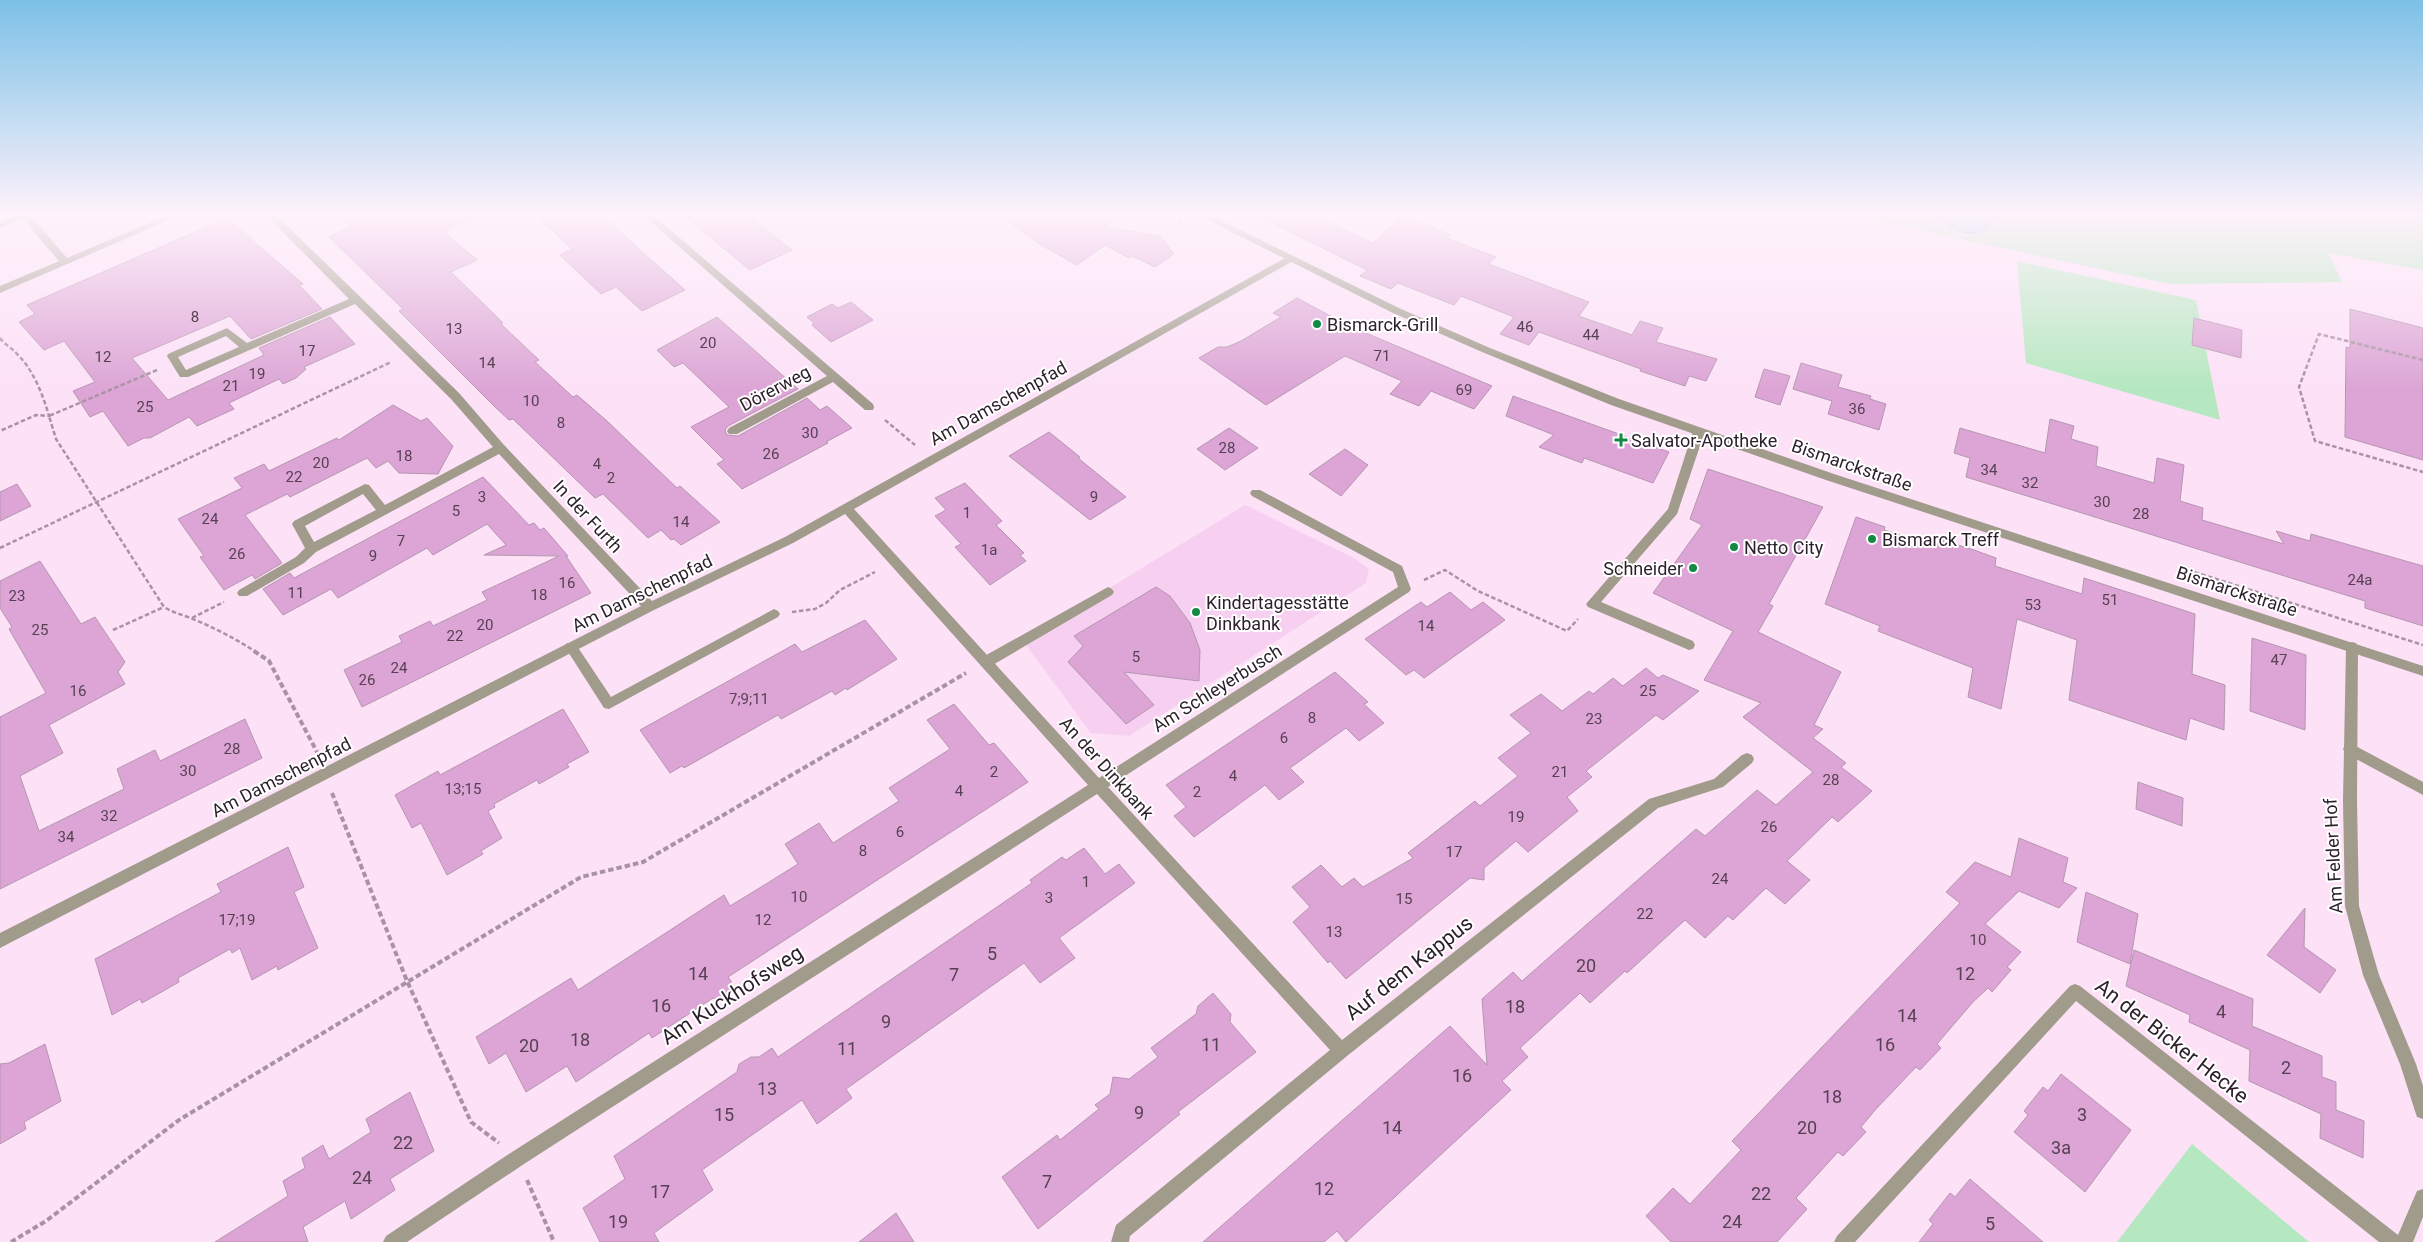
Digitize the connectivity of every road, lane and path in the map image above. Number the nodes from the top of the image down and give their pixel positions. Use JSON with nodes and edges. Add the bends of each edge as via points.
{"nodes":[{"id":1,"x":40,"y":273,"type":"edge"},
{"id":2,"x":329,"y":273,"type":"edge"},
{"id":3,"x":715,"y":273,"type":"edge"},
{"id":4,"x":1265,"y":273,"type":"edge"},
{"id":5,"x":1319,"y":273,"type":"edge"},
{"id":6,"x":0,"y":290,"type":"edge"},
{"id":7,"x":356,"y":300,"type":"junction"},
{"id":8,"x":0,"y":338,"type":"edge"},
{"id":9,"x":244,"y":347,"type":"junction"},
{"id":10,"x":410,"y":354,"type":"junction"},
{"id":11,"x":2423,"y":360,"type":"edge"},
{"id":12,"x":834,"y":377,"type":"junction"},
{"id":13,"x":869,"y":407,"type":"joint"},
{"id":14,"x":0,"y":431,"type":"edge"},
{"id":15,"x":733,"y":431,"type":"dead end"},
{"id":16,"x":1699,"y":431,"type":"junction"},
{"id":17,"x":500,"y":448,"type":"junction"},
{"id":18,"x":932,"y":460,"type":"junction"},
{"id":19,"x":2423,"y":472,"type":"edge"},
{"id":20,"x":1256,"y":493,"type":"dead end"},
{"id":21,"x":848,"y":509,"type":"junction"},
{"id":22,"x":382,"y":511,"type":"junction"},
{"id":23,"x":0,"y":548,"type":"edge"},
{"id":24,"x":312,"y":549,"type":"junction"},
{"id":25,"x":896,"y":562,"type":"junction"},
{"id":26,"x":2179,"y":567,"type":"dead end"},
{"id":27,"x":1405,"y":589,"type":"junction"},
{"id":28,"x":1108,"y":592,"type":"dead end"},
{"id":29,"x":243,"y":593,"type":"joint"},
{"id":30,"x":1592,"y":604,"type":"junction"},
{"id":31,"x":164,"y":607,"type":"dead end"},
{"id":32,"x":650,"y":607,"type":"junction"},
{"id":33,"x":774,"y":614,"type":"joint"},
{"id":34,"x":191,"y":618,"type":"dead end"},
{"id":35,"x":113,"y":630,"type":"dead end"},
{"id":36,"x":1689,"y":645,"type":"dead end"},
{"id":37,"x":2423,"y":645,"type":"edge"},
{"id":38,"x":2352,"y":646,"type":"junction"},
{"id":39,"x":571,"y":647,"type":"junction"},
{"id":40,"x":986,"y":662,"type":"junction"},
{"id":41,"x":2423,"y":671,"type":"edge"},
{"id":42,"x":2350,"y":749,"type":"junction"},
{"id":43,"x":1747,"y":759,"type":"dead end"},
{"id":44,"x":1097,"y":785,"type":"junction"},
{"id":45,"x":2423,"y":789,"type":"edge"},
{"id":46,"x":0,"y":941,"type":"edge"},
{"id":47,"x":1341,"y":1051,"type":"junction"},
{"id":48,"x":2423,"y":1111,"type":"edge"},
{"id":49,"x":2423,"y":1197,"type":"edge"},
{"id":50,"x":11,"y":1242,"type":"edge"},
{"id":51,"x":392,"y":1242,"type":"edge"},
{"id":52,"x":1120,"y":1242,"type":"edge"},
{"id":53,"x":1843,"y":1242,"type":"edge"},
{"id":54,"x":2392,"y":1242,"type":"edge"},
{"id":55,"x":2404,"y":1242,"type":"edge"}],
"edges":[{"from":1,"to":6,"type":"street"},
{"from":2,"to":7,"type":"street","name":"In der Furth"},
{"from":3,"to":12,"type":"street","name":"Dörerweg"},
{"from":4,"to":18,"type":"street","name":"Am Damschenpfad"},
{"from":5,"to":16,"type":"street","name":"Bismarckstraße","via":[[1486,350],[1615,402]]},
{"from":7,"to":9,"type":"street"},
{"from":7,"to":10,"type":"street","name":"In der Furth"},
{"from":8,"to":14,"type":"path","via":[[17,354],[44,397],[49,416],[36,415]]},
{"from":9,"to":9,"type":"street","via":[[184,375],[172,356],[227,330]]},
{"from":10,"to":17,"type":"street","name":"In der Furth","via":[[455,396]]},
{"from":10,"to":23,"type":"path"},
{"from":11,"to":19,"type":"path","via":[[2319,334],[2299,387],[2315,441]]},
{"from":12,"to":13,"type":"street","name":"Dörerweg"},
{"from":12,"to":15,"type":"street","name":"Dörerweg"},
{"from":13,"to":18,"type":"path"},
{"from":16,"to":30,"type":"street","via":[[1673,511]]},
{"from":16,"to":38,"type":"street","name":"Bismarckstraße","via":[[1830,477]]},
{"from":17,"to":22,"type":"street"},
{"from":17,"to":32,"type":"street","name":"In der Furth"},
{"from":18,"to":21,"type":"street","name":"Am Damschenpfad"},
{"from":20,"to":27,"type":"street","via":[[1398,569]]},
{"from":21,"to":25,"type":"street","name":"An der Dinkbank"},
{"from":21,"to":32,"type":"street","name":"Am Damschenpfad"},
{"from":22,"to":24,"type":"street"},
{"from":22,"to":24,"type":"street","via":[[365,488],[298,524]]},
{"from":24,"to":29,"type":"street","via":[[300,560]]},
{"from":25,"to":33,"type":"path","via":[[840,590],[815,609]]},
{"from":25,"to":40,"type":"street","name":"An der Dinkbank"},
{"from":26,"to":37,"type":"path"},
{"from":27,"to":30,"type":"path","via":[[1445,570],[1478,591],[1567,631]]},
{"from":27,"to":44,"type":"street","name":"Am Schleyerbusch"},
{"from":28,"to":40,"type":"street"},
{"from":29,"to":34,"type":"path"},
{"from":30,"to":36,"type":"street"},
{"from":31,"to":35,"type":"path"},
{"from":32,"to":39,"type":"street","name":"Am Damschenpfad"},
{"from":33,"to":39,"type":"street","via":[[609,704]]},
{"from":38,"to":41,"type":"street","name":"Bismarckstraße"},
{"from":38,"to":42,"type":"street","name":"Am Felder Hof"},
{"from":39,"to":46,"type":"street","name":"Am Damschenpfad"},
{"from":40,"to":44,"type":"street","name":"An der Dinkbank"},
{"from":40,"to":50,"type":"path","via":[[643,862],[581,877],[179,1120],[46,1222]]},
{"from":42,"to":45,"type":"street"},
{"from":42,"to":48,"type":"street","name":"Am Felder Hof","via":[[2352,906],[2371,975],[2408,1064]]},
{"from":43,"to":47,"type":"street","name":"Auf dem Kappus","via":[[1718,782],[1654,803]]},
{"from":44,"to":47,"type":"street","name":"An der Dinkbank"},
{"from":44,"to":51,"type":"street","name":"Am Kuckhofsweg"},
{"from":47,"to":52,"type":"street","name":"Auf dem Kappus","via":[[1122,1231]]},
{"from":49,"to":55,"type":"street"},
{"from":53,"to":54,"type":"street","name":"An der Bicker Hecke","via":[[2074,991]]}]}
